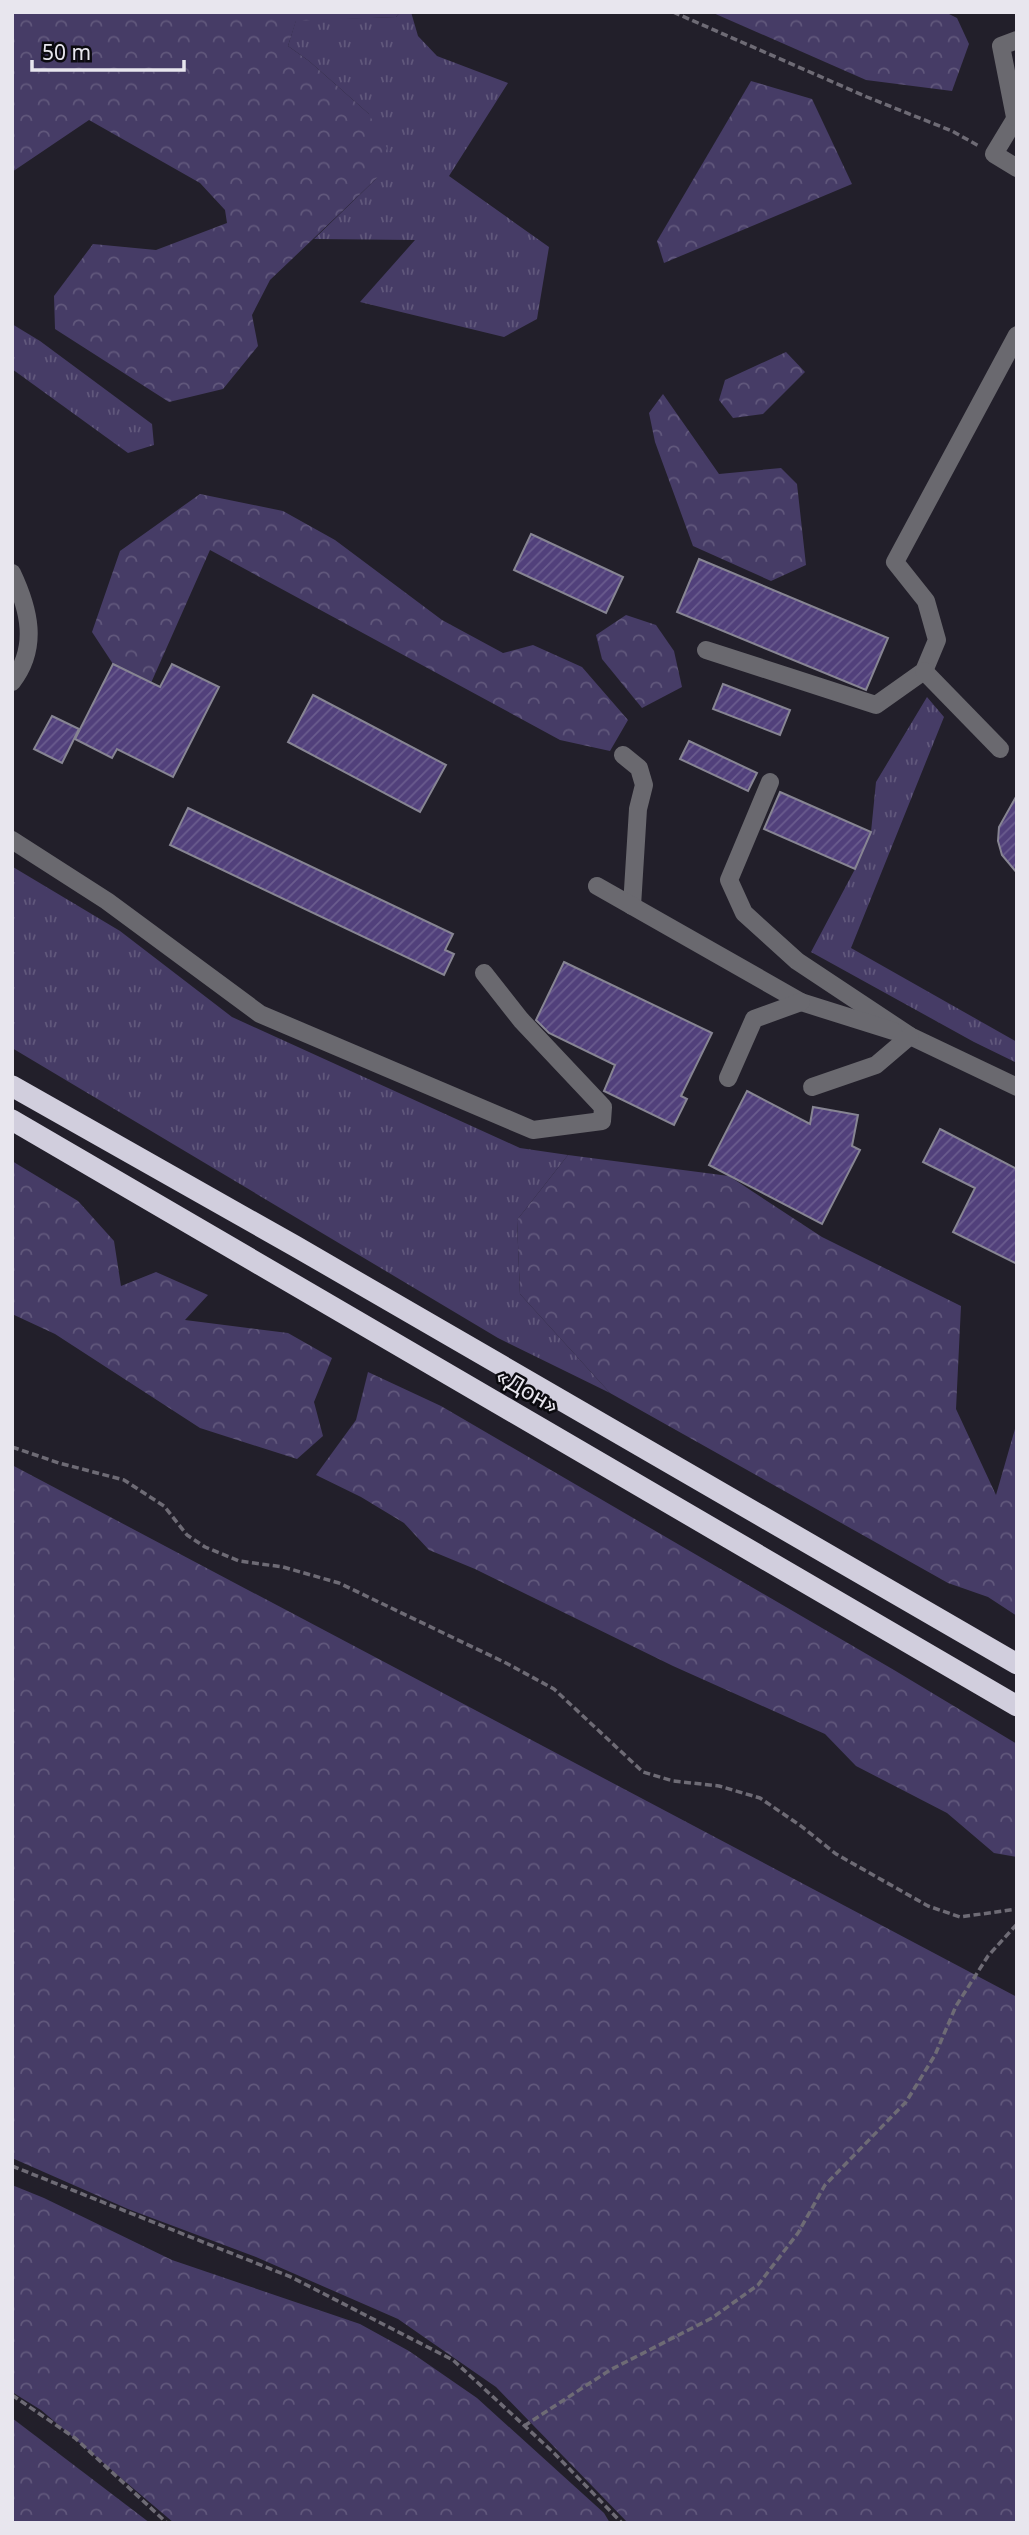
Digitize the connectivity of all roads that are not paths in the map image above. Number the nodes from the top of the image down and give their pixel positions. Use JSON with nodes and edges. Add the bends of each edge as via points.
{"nodes":[{"id":1,"x":1017,"y":40,"type":"edge"},
{"id":2,"x":1016,"y":117,"type":"edge"},
{"id":3,"x":1017,"y":168,"type":"edge"},
{"id":4,"x":1017,"y":335,"type":"edge"},
{"id":5,"x":12,"y":573,"type":"edge"},
{"id":6,"x":706,"y":650,"type":"dead end"},
{"id":7,"x":924,"y":671,"type":"junction"},
{"id":8,"x":12,"y":682,"type":"edge"},
{"id":9,"x":1000,"y":749,"type":"dead end"},
{"id":10,"x":623,"y":755,"type":"dead end"},
{"id":11,"x":770,"y":782,"type":"dead end"},
{"id":12,"x":12,"y":840,"type":"edge"},
{"id":13,"x":597,"y":886,"type":"dead end"},
{"id":14,"x":632,"y":906,"type":"junction"},
{"id":15,"x":484,"y":973,"type":"dead end"},
{"id":16,"x":801,"y":1002,"type":"junction"},
{"id":17,"x":910,"y":1036,"type":"junction"},
{"id":18,"x":728,"y":1078,"type":"dead end"},
{"id":19,"x":12,"y":1086,"type":"edge"},
{"id":20,"x":812,"y":1087,"type":"dead end"},
{"id":21,"x":1017,"y":1087,"type":"edge"},
{"id":22,"x":12,"y":1120,"type":"edge"},
{"id":23,"x":1017,"y":1664,"type":"edge"},
{"id":24,"x":1017,"y":1706,"type":"edge"}],
"edges":[{"from":1,"to":2,"type":"street","via":[[1000,46]]},
{"from":2,"to":3,"type":"street","via":[[994,154]]},
{"from":4,"to":7,"type":"street","via":[[895,562],[926,601],[937,640]]},
{"from":5,"to":8,"type":"street","via":[[24,600],[30,641]]},
{"from":6,"to":7,"type":"street","via":[[876,705]]},
{"from":7,"to":9,"type":"street"},
{"from":10,"to":14,"type":"street","via":[[639,768],[644,785],[638,809]]},
{"from":11,"to":17,"type":"street","via":[[729,880],[744,913],[797,961]]},
{"from":12,"to":15,"type":"street","via":[[107,901],[260,1014],[533,1130],[602,1121],[603,1107]]},
{"from":13,"to":14,"type":"street"},
{"from":14,"to":16,"type":"street"},
{"from":16,"to":17,"type":"street"},
{"from":16,"to":18,"type":"street","via":[[754,1019]]},
{"from":17,"to":20,"type":"street","via":[[876,1065]]},
{"from":17,"to":21,"type":"street"},
{"from":19,"to":23,"type":"highway","name":"«Дон»"},
{"from":22,"to":24,"type":"highway","name":"«Дон»"}]}
